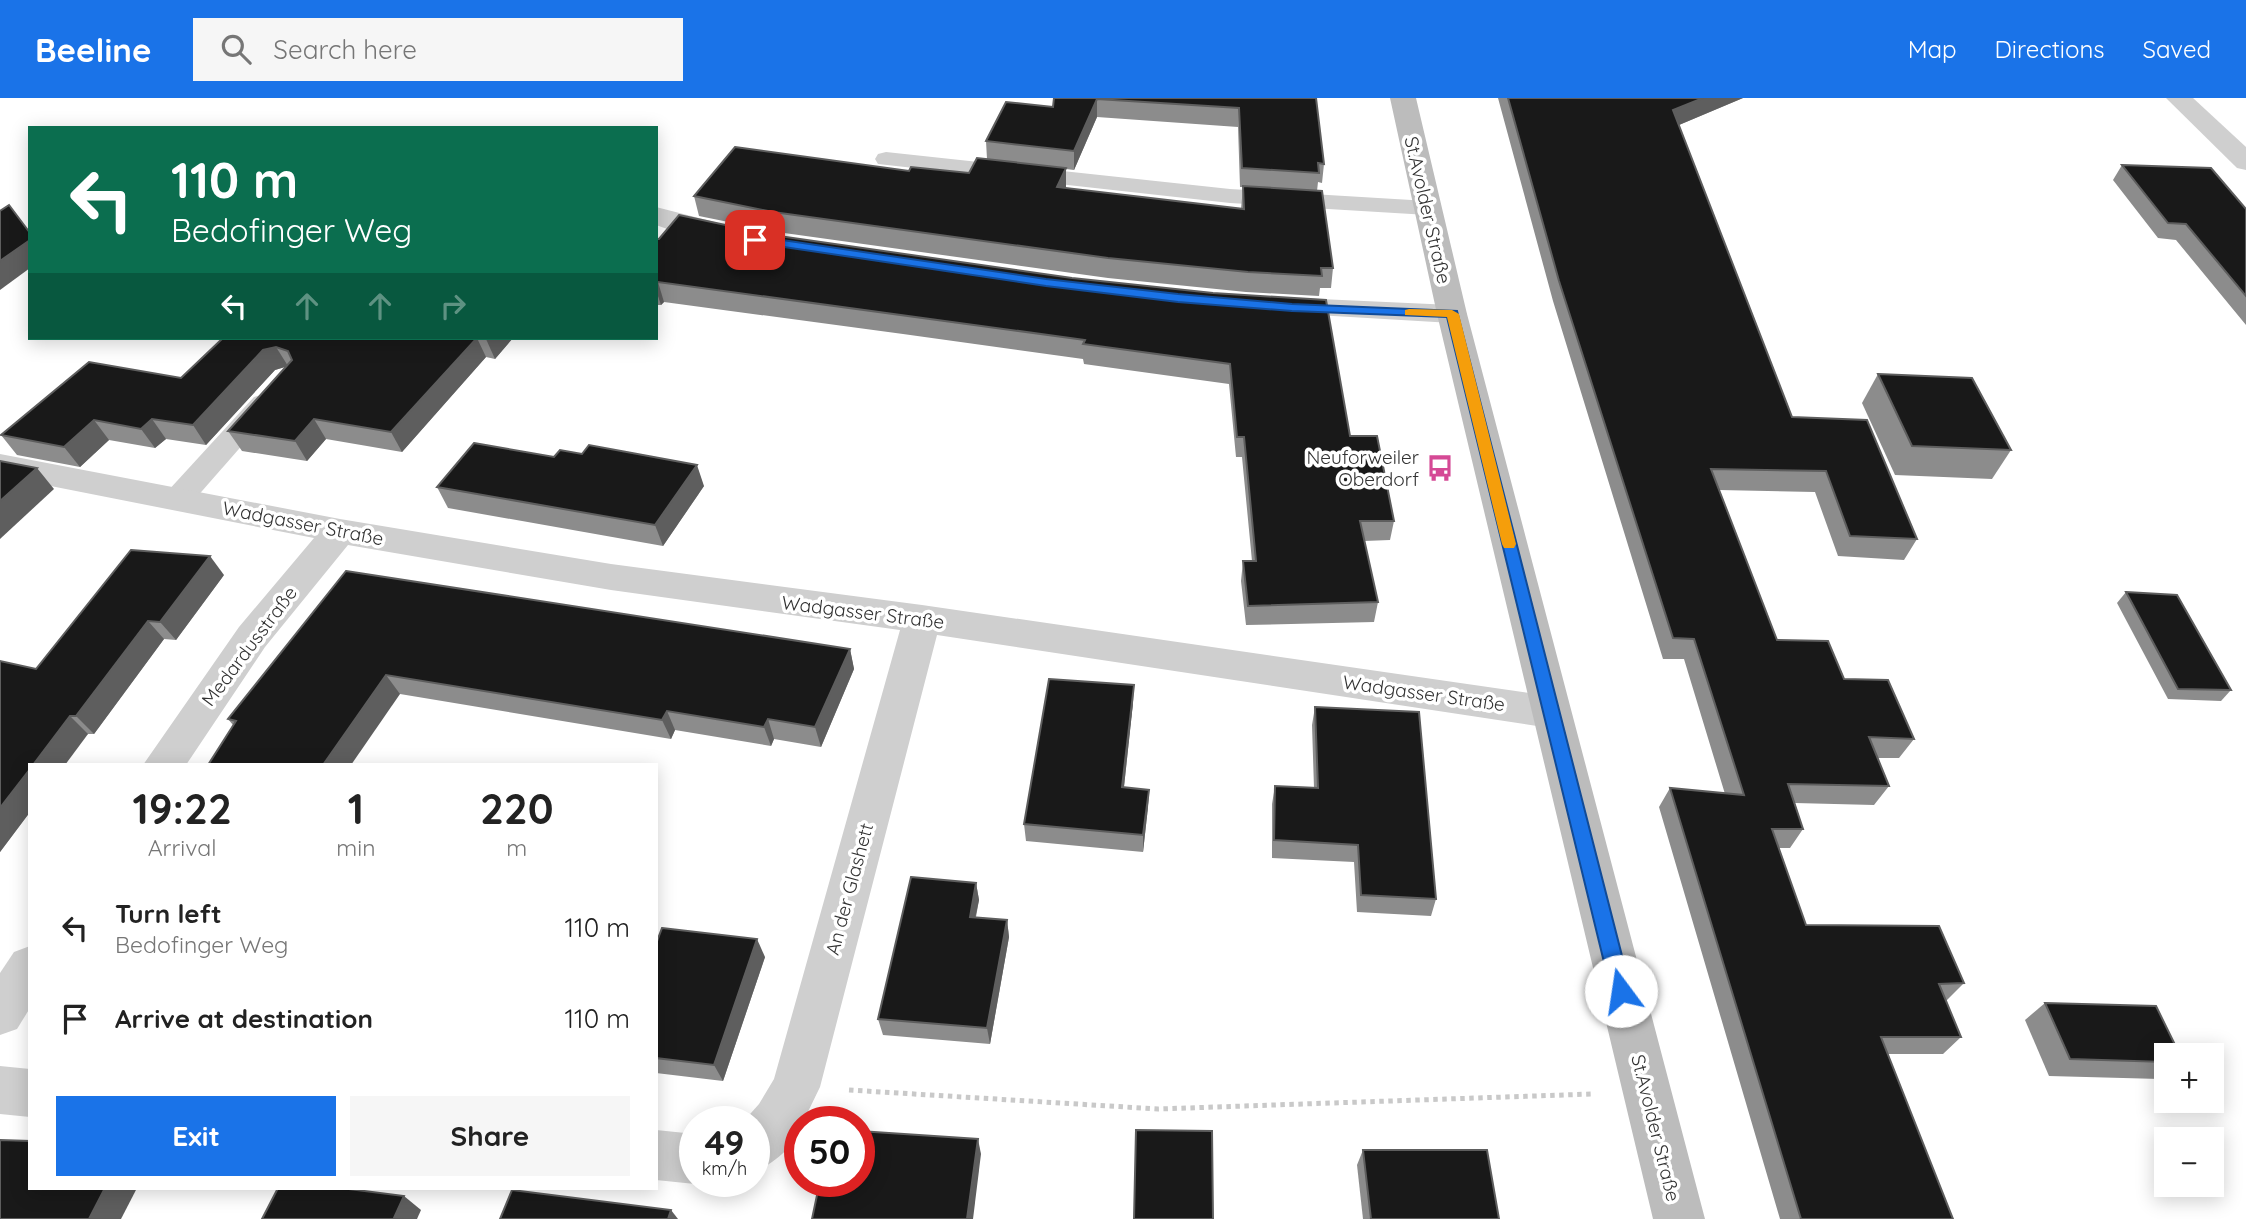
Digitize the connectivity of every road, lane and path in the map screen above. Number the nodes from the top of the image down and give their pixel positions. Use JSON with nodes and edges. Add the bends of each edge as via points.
{"nodes":[{"id":1,"x":1403,"y":98,"type":"edge"},
{"id":2,"x":2179,"y":98,"type":"edge"},
{"id":3,"x":886,"y":159,"type":"dead end"},
{"id":4,"x":2246,"y":162,"type":"edge"},
{"id":5,"x":1428,"y":208,"type":"junction"},
{"id":6,"x":658,"y":216,"type":"edge"},
{"id":7,"x":755,"y":240,"type":"edge"},
{"id":8,"x":1254,"y":304,"type":"edge"},
{"id":9,"x":1452,"y":314,"type":"junction"},
{"id":10,"x":277,"y":388,"type":"edge"},
{"id":11,"x":0,"y":466,"type":"edge"},
{"id":12,"x":177,"y":499,"type":"junction"},
{"id":13,"x":340,"y":531,"type":"junction"},
{"id":14,"x":922,"y":619,"type":"junction"},
{"id":15,"x":1550,"y":712,"type":"junction"},
{"id":16,"x":164,"y":763,"type":"edge"},
{"id":17,"x":28,"y":970,"type":"edge"},
{"id":18,"x":0,"y":1013,"type":"edge"},
{"id":19,"x":796,"y":1087,"type":"junction"},
{"id":20,"x":0,"y":1090,"type":"edge"},
{"id":21,"x":1647,"y":1092,"type":"junction"},
{"id":22,"x":28,"y":1093,"type":"edge"},
{"id":23,"x":770,"y":1129,"type":"edge"},
{"id":24,"x":658,"y":1155,"type":"edge"},
{"id":25,"x":679,"y":1157,"type":"edge"},
{"id":26,"x":1679,"y":1219,"type":"edge"}],
"edges":[{"from":1,"to":5,"type":"main road","name":"St.Avolder Straße"},
{"from":2,"to":4,"type":"street"},
{"from":3,"to":5,"type":"lane","via":[[1230,196]]},
{"from":5,"to":9,"type":"main road","name":"St.Avolder Straße"},
{"from":6,"to":7,"type":"street"},
{"from":8,"to":9,"type":"street"},
{"from":9,"to":15,"type":"main road","name":"St.Avolder Straße"},
{"from":10,"to":12,"type":"lane"},
{"from":11,"to":12,"type":"street","name":"Wadgasser Straße"},
{"from":12,"to":13,"type":"street","name":"Wadgasser Straße"},
{"from":13,"to":14,"type":"street","name":"Wadgasser Straße","via":[[611,578]]},
{"from":13,"to":16,"type":"street","name":"Medardusstraße","via":[[253,637]]},
{"from":14,"to":15,"type":"street","name":"Wadgasser Straße"},
{"from":14,"to":19,"type":"street","name":"An der Glashett"},
{"from":15,"to":21,"type":"main road","name":"St.Avolder Straße"},
{"from":17,"to":18,"type":"street"},
{"from":19,"to":21,"type":"path","via":[[1158,1109]]},
{"from":19,"to":23,"type":"street","name":"An der Glashett"},
{"from":20,"to":22,"type":"street"},
{"from":21,"to":26,"type":"main road","name":"St.Avolder Straße"},
{"from":24,"to":25,"type":"street"}]}
